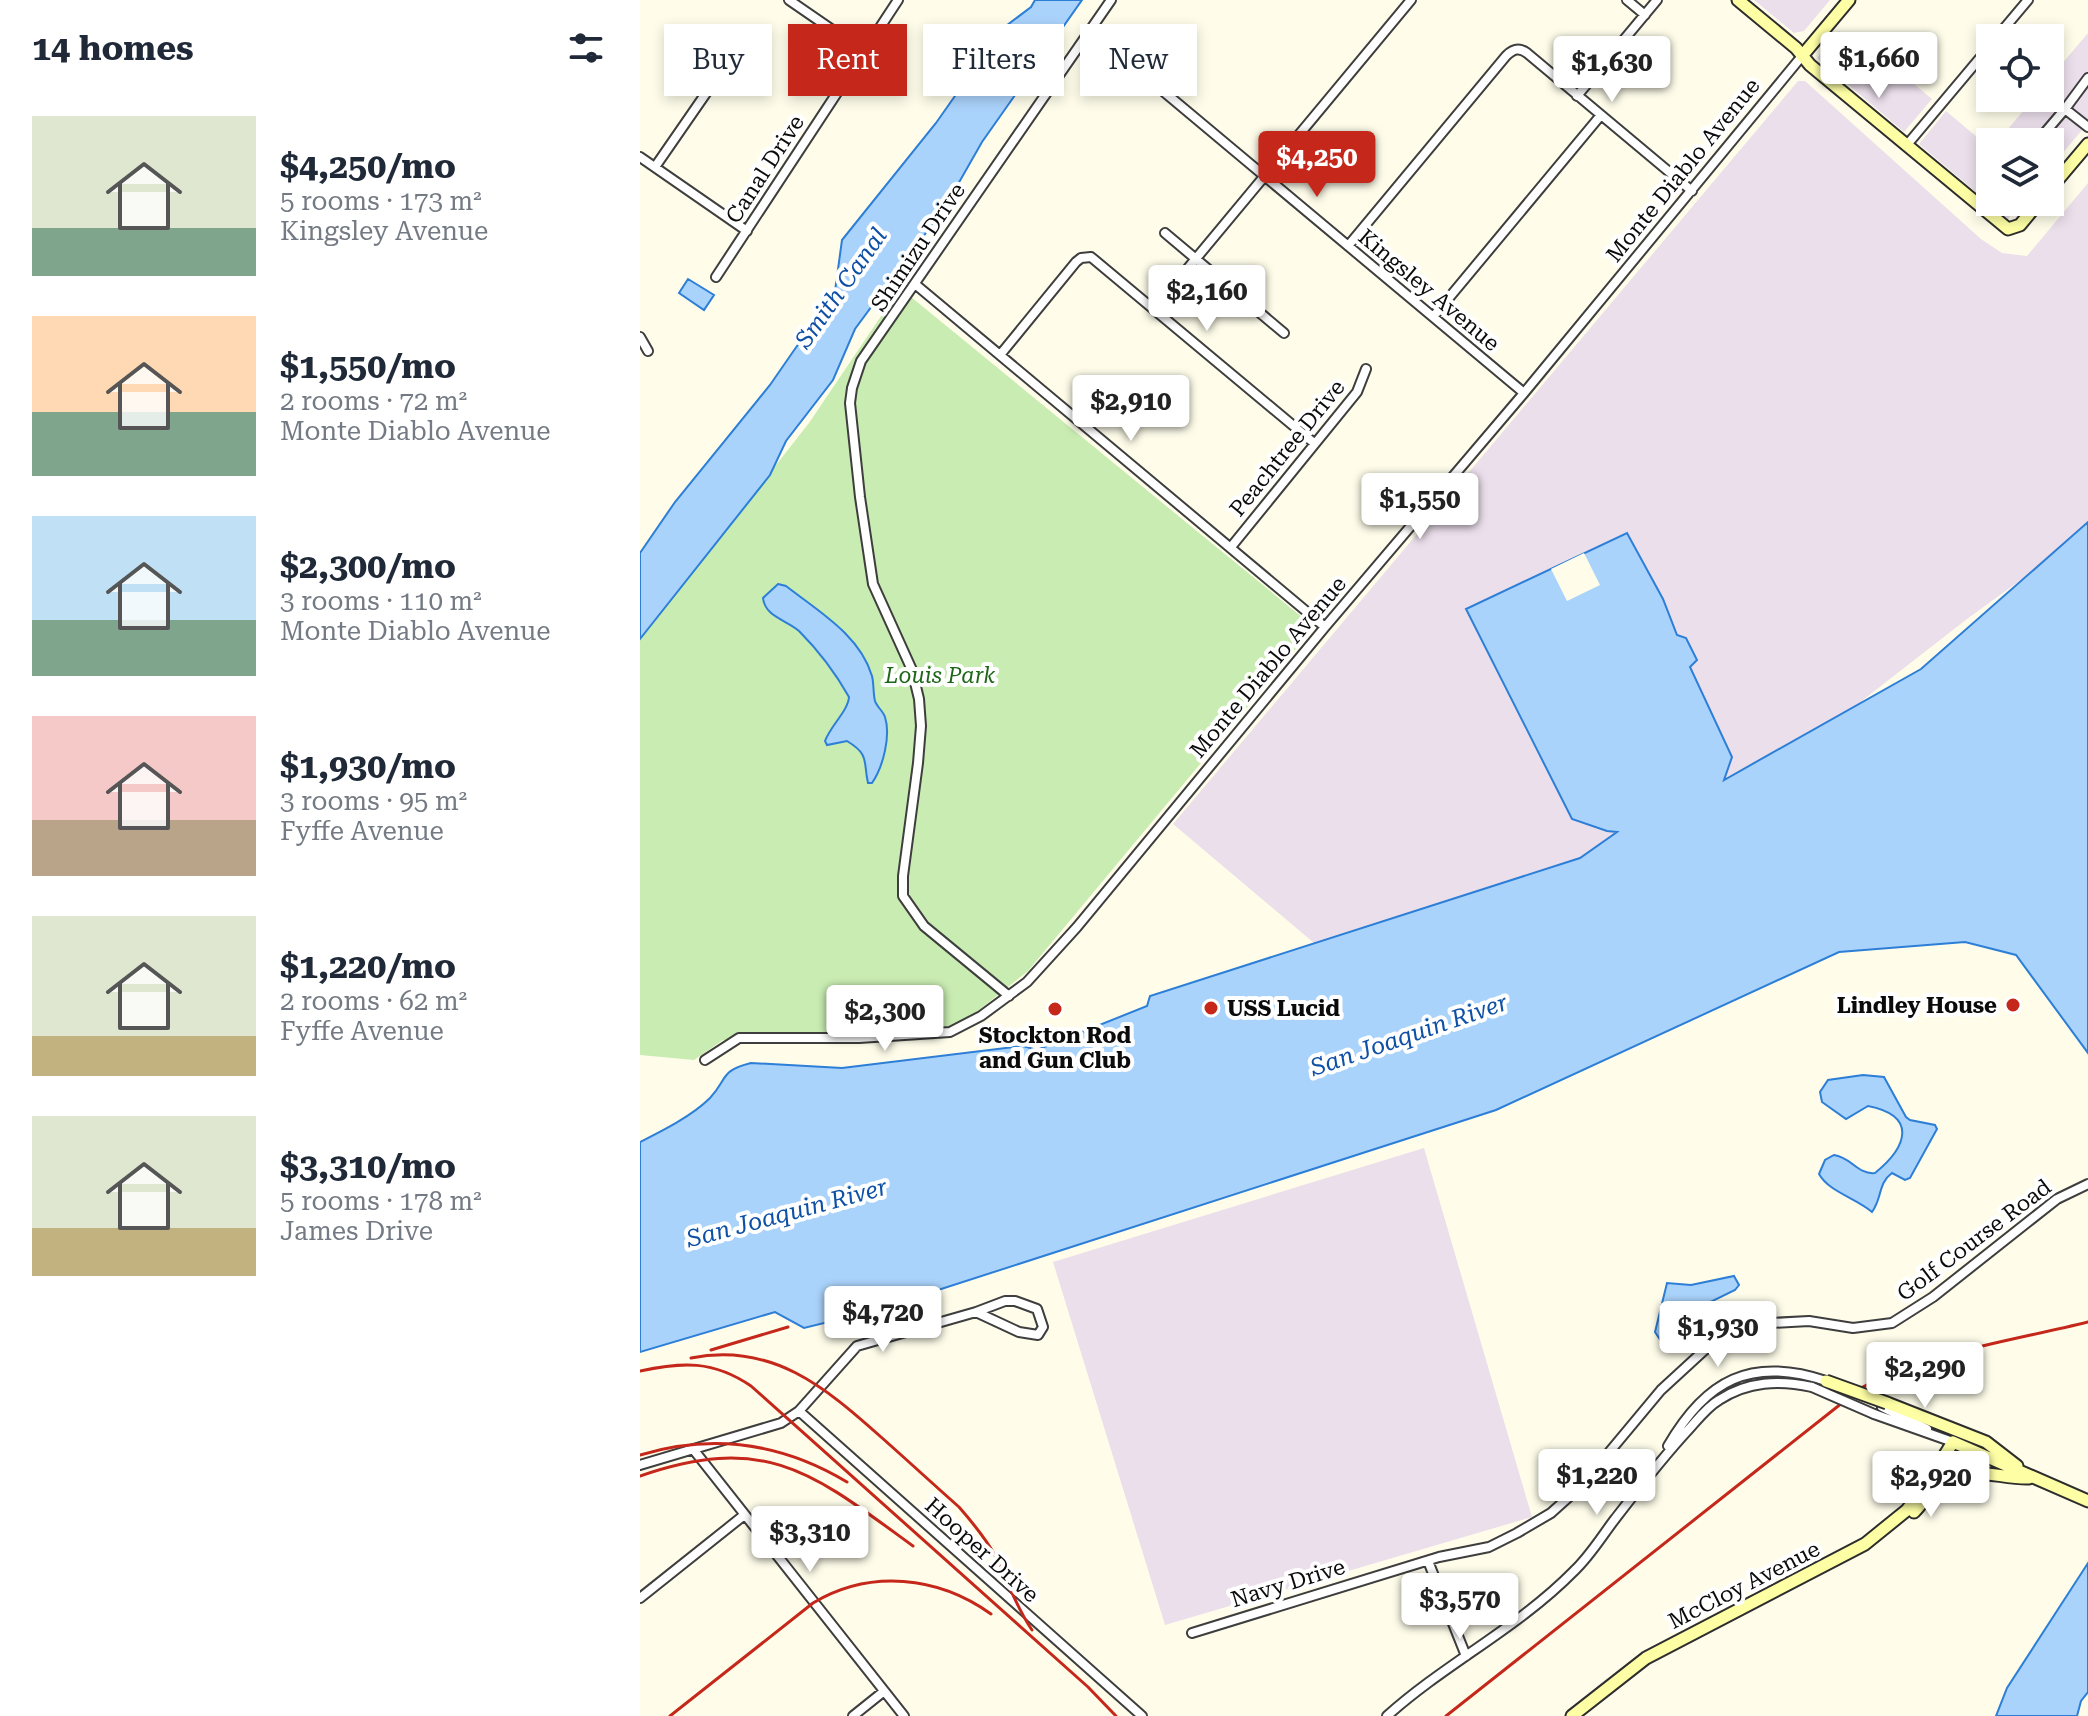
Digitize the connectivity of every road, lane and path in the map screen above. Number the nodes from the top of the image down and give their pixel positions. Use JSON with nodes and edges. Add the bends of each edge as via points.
{"nodes":[{"id":1,"x":789,"y":0,"type":"edge"},
{"id":2,"x":898,"y":0,"type":"edge"},
{"id":3,"x":1111,"y":0,"type":"edge"},
{"id":4,"x":1411,"y":0,"type":"edge"},
{"id":5,"x":1627,"y":0,"type":"edge"},
{"id":6,"x":1657,"y":0,"type":"edge"},
{"id":7,"x":1738,"y":0,"type":"edge"},
{"id":8,"x":1849,"y":0,"type":"edge"},
{"id":9,"x":2028,"y":0,"type":"edge"},
{"id":10,"x":1645,"y":15,"type":"junction"},
{"id":11,"x":824,"y":24,"type":"edge"},
{"id":12,"x":882,"y":24,"type":"edge"},
{"id":13,"x":1094,"y":24,"type":"edge"},
{"id":14,"x":2008,"y":24,"type":"edge"},
{"id":15,"x":1080,"y":45,"type":"edge"},
{"id":16,"x":1802,"y":56,"type":"junction"},
{"id":17,"x":1976,"y":63,"type":"edge"},
{"id":18,"x":2088,"y":78,"type":"edge"},
{"id":19,"x":704,"y":96,"type":"edge"},
{"id":20,"x":834,"y":96,"type":"edge"},
{"id":21,"x":1169,"y":96,"type":"edge"},
{"id":22,"x":1577,"y":96,"type":"junction"},
{"id":23,"x":2065,"y":109,"type":"junction"},
{"id":24,"x":1601,"y":115,"type":"junction"},
{"id":25,"x":2088,"y":127,"type":"edge"},
{"id":26,"x":2049,"y":128,"type":"edge"},
{"id":27,"x":2088,"y":144,"type":"edge"},
{"id":28,"x":1906,"y":146,"type":"junction"},
{"id":29,"x":640,"y":157,"type":"edge"},
{"id":30,"x":655,"y":167,"type":"junction"},
{"id":31,"x":2064,"y":172,"type":"edge"},
{"id":32,"x":1264,"y":176,"type":"junction"},
{"id":33,"x":1692,"y":191,"type":"junction"},
{"id":34,"x":1976,"y":196,"type":"edge"},
{"id":35,"x":1997,"y":216,"type":"edge"},
{"id":36,"x":2027,"y":216,"type":"edge"},
{"id":37,"x":747,"y":231,"type":"junction"},
{"id":38,"x":1165,"y":233,"type":"dead end"},
{"id":39,"x":1348,"y":246,"type":"junction"},
{"id":40,"x":1195,"y":258,"type":"junction"},
{"id":41,"x":716,"y":277,"type":"dead end"},
{"id":42,"x":915,"y":284,"type":"junction"},
{"id":43,"x":1154,"y":309,"type":"junction"},
{"id":44,"x":1433,"y":317,"type":"junction"},
{"id":45,"x":1284,"y":333,"type":"dead end"},
{"id":46,"x":640,"y":337,"type":"edge"},
{"id":47,"x":648,"y":351,"type":"dead end"},
{"id":48,"x":1000,"y":355,"type":"junction"},
{"id":49,"x":1366,"y":369,"type":"dead end"},
{"id":50,"x":1524,"y":393,"type":"junction"},
{"id":51,"x":1314,"y":443,"type":"junction"},
{"id":52,"x":1231,"y":547,"type":"junction"},
{"id":53,"x":1325,"y":627,"type":"junction"},
{"id":54,"x":1009,"y":996,"type":"junction"},
{"id":55,"x":705,"y":1060,"type":"dead end"},
{"id":56,"x":2088,"y":1184,"type":"edge"},
{"id":57,"x":976,"y":1312,"type":"junction"},
{"id":58,"x":1824,"y":1381,"type":"joint"},
{"id":59,"x":1881,"y":1408,"type":"junction"},
{"id":60,"x":799,"y":1411,"type":"junction"},
{"id":61,"x":1953,"y":1442,"type":"junction"},
{"id":62,"x":693,"y":1449,"type":"junction"},
{"id":63,"x":1659,"y":1461,"type":"junction"},
{"id":64,"x":640,"y":1465,"type":"edge"},
{"id":65,"x":2034,"y":1478,"type":"junction"},
{"id":66,"x":2088,"y":1501,"type":"edge"},
{"id":67,"x":743,"y":1516,"type":"junction"},
{"id":68,"x":1489,"y":1547,"type":"joint"},
{"id":69,"x":1428,"y":1561,"type":"junction"},
{"id":70,"x":1831,"y":1564,"type":"junction"},
{"id":71,"x":640,"y":1598,"type":"edge"},
{"id":72,"x":1192,"y":1633,"type":"dead end"},
{"id":73,"x":1466,"y":1656,"type":"junction"},
{"id":74,"x":883,"y":1692,"type":"junction"},
{"id":75,"x":853,"y":1716,"type":"edge"},
{"id":76,"x":904,"y":1716,"type":"edge"},
{"id":77,"x":1142,"y":1716,"type":"edge"},
{"id":78,"x":1387,"y":1716,"type":"edge"},
{"id":79,"x":1572,"y":1716,"type":"edge"}],
"edges":[{"from":1,"to":11,"type":"street"},
{"from":2,"to":12,"type":"street","name":"Canal Drive"},
{"from":3,"to":13,"type":"street","name":"Shimizu Drive"},
{"from":4,"to":32,"type":"street"},
{"from":5,"to":10,"type":"street"},
{"from":6,"to":10,"type":"street"},
{"from":7,"to":16,"type":"street"},
{"from":8,"to":16,"type":"street","name":"Monte Diablo Avenue"},
{"from":9,"to":14,"type":"street"},
{"from":10,"to":22,"type":"street"},
{"from":15,"to":42,"type":"street","name":"Shimizu Drive"},
{"from":16,"to":28,"type":"street"},
{"from":16,"to":33,"type":"street","name":"Monte Diablo Avenue"},
{"from":17,"to":28,"type":"street"},
{"from":18,"to":23,"type":"street"},
{"from":19,"to":30,"type":"street"},
{"from":20,"to":37,"type":"street","name":"Canal Drive"},
{"from":21,"to":32,"type":"street","name":"Kingsley Avenue"},
{"from":22,"to":24,"type":"street"},
{"from":22,"to":39,"type":"street","via":[[1527,53],[1511,51]]},
{"from":23,"to":25,"type":"street"},
{"from":23,"to":26,"type":"street"},
{"from":24,"to":33,"type":"street"},
{"from":24,"to":44,"type":"street"},
{"from":27,"to":31,"type":"street"},
{"from":28,"to":34,"type":"street"},
{"from":29,"to":30,"type":"street"},
{"from":30,"to":37,"type":"street"},
{"from":32,"to":39,"type":"street","name":"Kingsley Avenue"},
{"from":32,"to":40,"type":"street"},
{"from":33,"to":50,"type":"street","name":"Monte Diablo Avenue"},
{"from":35,"to":36,"type":"street","via":[[2008,229]]},
{"from":37,"to":41,"type":"street","name":"Canal Drive"},
{"from":38,"to":40,"type":"street"},
{"from":39,"to":44,"type":"street","name":"Kingsley Avenue"},
{"from":40,"to":43,"type":"street"},
{"from":40,"to":45,"type":"street"},
{"from":42,"to":48,"type":"street"},
{"from":42,"to":54,"type":"street","name":"Shimizu Drive","via":[[861,361],[850,417],[873,584],[912,670],[919,699],[921,726],[903,896],[924,926]]},
{"from":43,"to":48,"type":"street","via":[[1088,257],[1076,262]]},
{"from":43,"to":51,"type":"street"},
{"from":44,"to":50,"type":"street","name":"Kingsley Avenue"},
{"from":46,"to":47,"type":"street"},
{"from":48,"to":52,"type":"street"},
{"from":49,"to":51,"type":"street","name":"Peachtree Drive","via":[[1357,392]]},
{"from":50,"to":53,"type":"street","name":"Monte Diablo Avenue"},
{"from":51,"to":52,"type":"street","name":"Peachtree Drive"},
{"from":52,"to":53,"type":"street"},
{"from":53,"to":54,"type":"street","name":"Monte Diablo Avenue","via":[[1065,941]]},
{"from":54,"to":55,"type":"street","name":"Monte Diablo Avenue","via":[[962,1028],[941,1034],[739,1038]]},
{"from":56,"to":68,"type":"street","name":"Golf Course Road","via":[[2057,1199],[1892,1323],[1853,1328],[1809,1321],[1771,1323],[1710,1345],[1661,1390],[1575,1492],[1535,1523]]},
{"from":57,"to":57,"type":"street","via":[[1015,1301],[1037,1309],[1043,1329],[1028,1335]]},
{"from":57,"to":60,"type":"street","via":[[857,1346]]},
{"from":58,"to":59,"type":"street","bridge":true},
{"from":58,"to":63,"type":"street","via":[[1786,1371],[1732,1380],[1692,1408]]},
{"from":59,"to":61,"type":"street"},
{"from":59,"to":63,"type":"street","bridge":true,"via":[[1812,1387],[1764,1383],[1730,1393],[1705,1411]]},
{"from":59,"to":65,"type":"street","via":[[1986,1442]]},
{"from":60,"to":62,"type":"street","via":[[781,1423]]},
{"from":60,"to":77,"type":"street","name":"Hooper Drive"},
{"from":61,"to":65,"type":"street"},
{"from":61,"to":70,"type":"street","name":"McCloy Avenue","via":[[1907,1510]]},
{"from":62,"to":64,"type":"street"},
{"from":62,"to":67,"type":"street"},
{"from":63,"to":73,"type":"street","via":[[1578,1568],[1538,1607]]},
{"from":65,"to":66,"type":"street"},
{"from":65,"to":70,"type":"street","via":[[1980,1471],[1961,1474],[1941,1483],[1887,1538]]},
{"from":67,"to":71,"type":"street"},
{"from":67,"to":74,"type":"street"},
{"from":68,"to":69,"type":"street","name":"Navy Drive"},
{"from":69,"to":72,"type":"street","name":"Navy Drive"},
{"from":69,"to":73,"type":"street"},
{"from":70,"to":79,"type":"street","name":"McCloy Avenue","via":[[1646,1658]]},
{"from":73,"to":78,"type":"street"},
{"from":74,"to":75,"type":"street"},
{"from":74,"to":76,"type":"street"}]}
